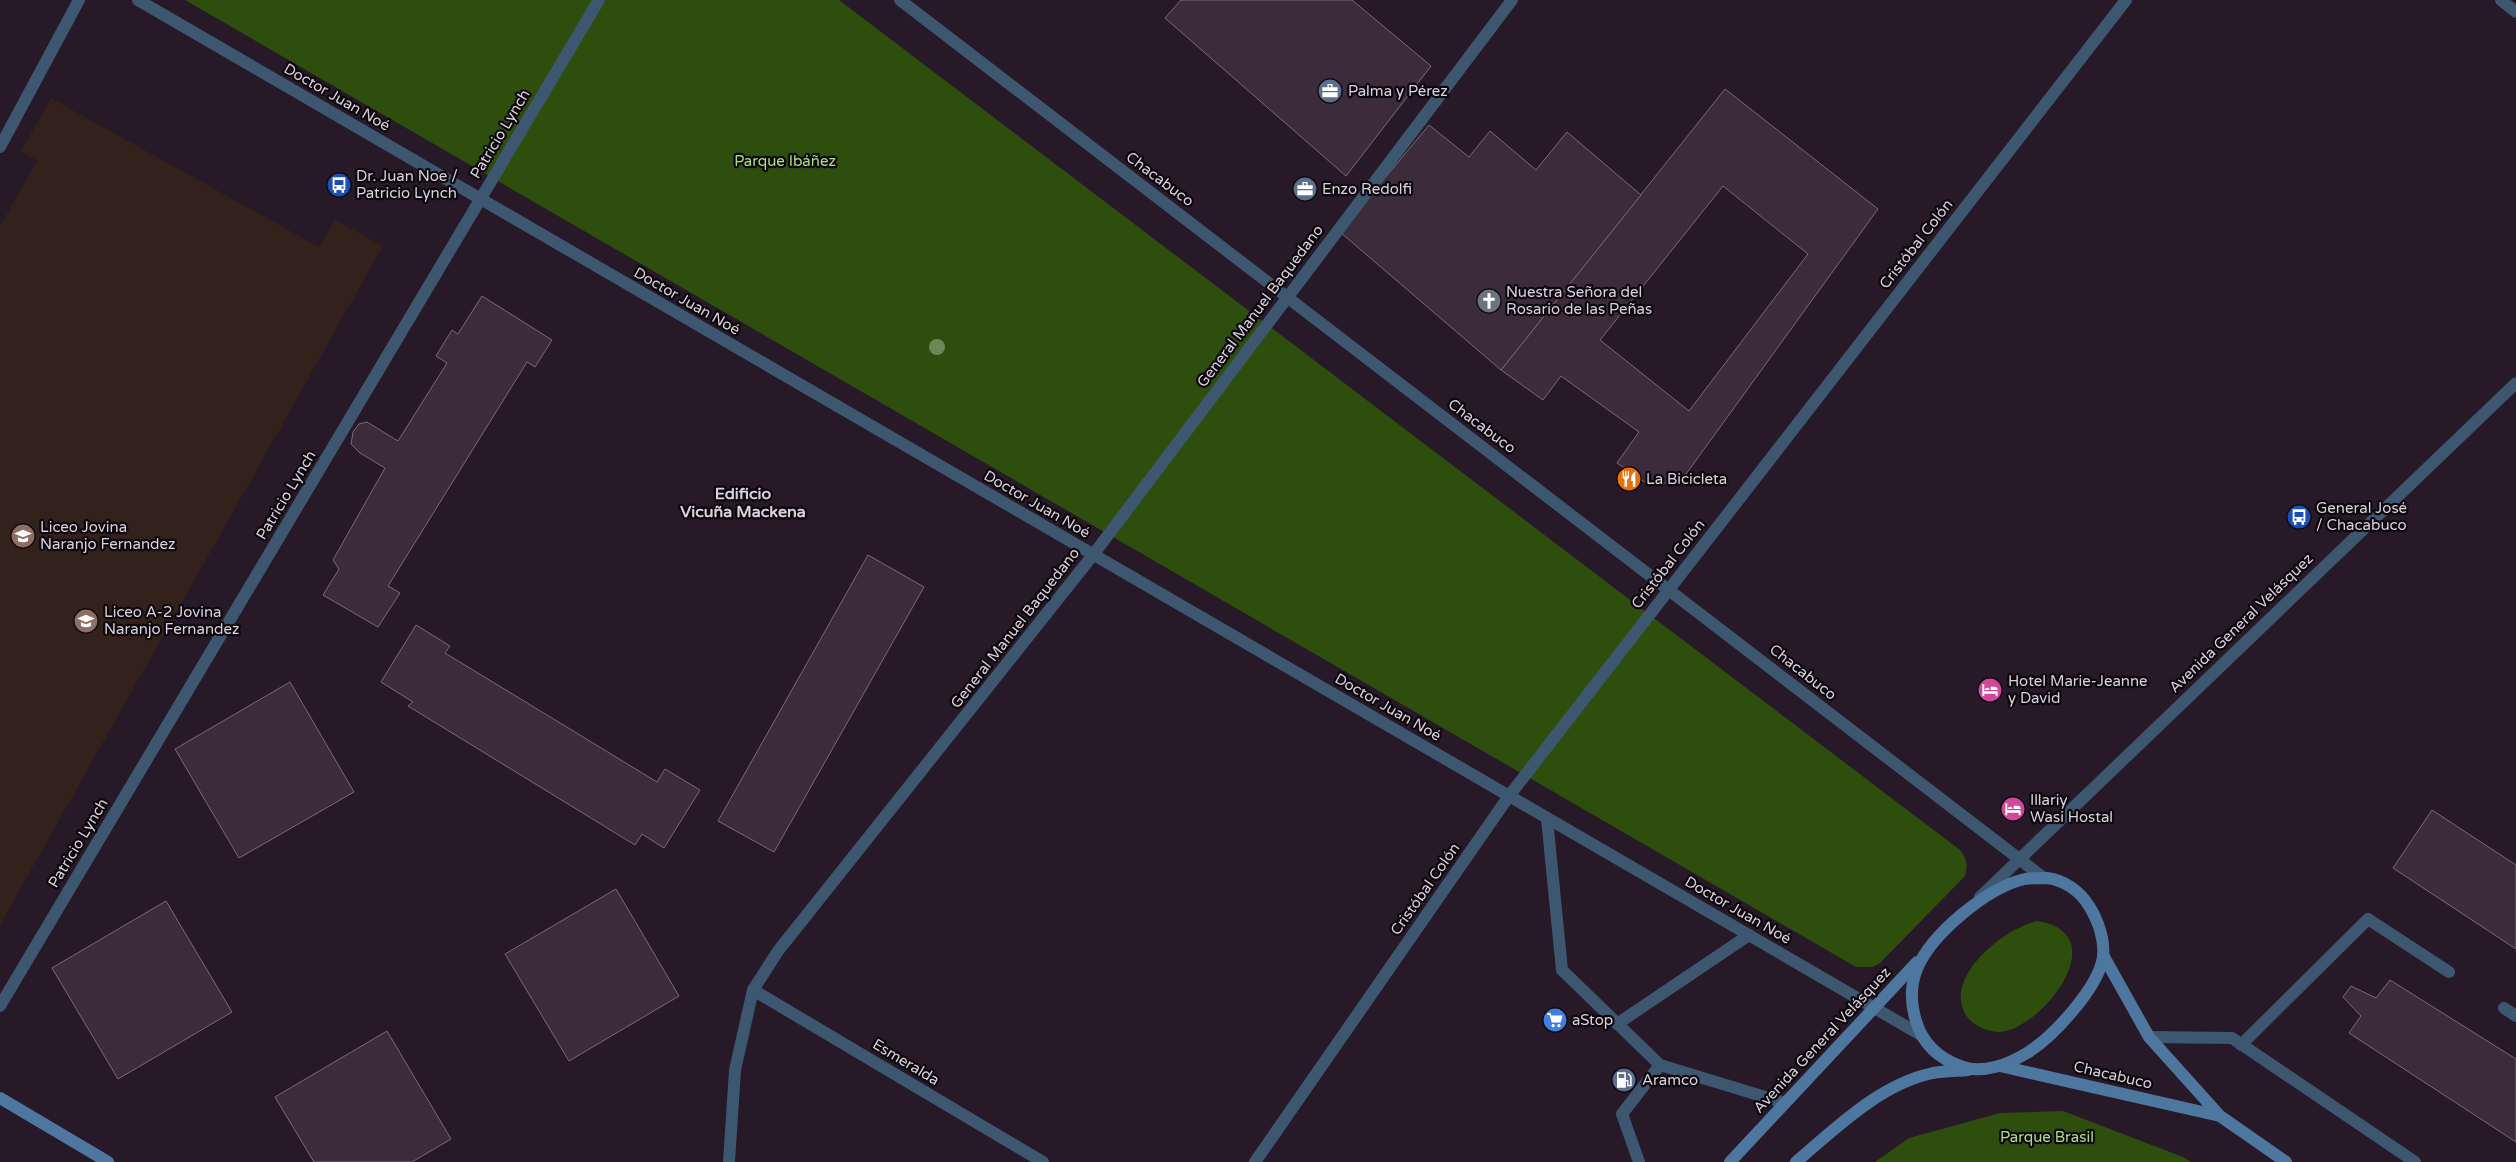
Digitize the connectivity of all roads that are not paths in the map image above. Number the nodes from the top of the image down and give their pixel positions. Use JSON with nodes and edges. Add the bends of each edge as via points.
{"nodes":[{"id":1,"x":80,"y":0,"type":"edge"},
{"id":2,"x":138,"y":0,"type":"edge"},
{"id":3,"x":599,"y":0,"type":"edge"},
{"id":4,"x":900,"y":0,"type":"edge"},
{"id":5,"x":1512,"y":0,"type":"edge"},
{"id":6,"x":2126,"y":0,"type":"edge"},
{"id":7,"x":2500,"y":0,"type":"edge"},
{"id":8,"x":2516,"y":12,"type":"edge"},
{"id":9,"x":0,"y":147,"type":"edge"},
{"id":10,"x":480,"y":199,"type":"junction"},
{"id":11,"x":1287,"y":297,"type":"junction"},
{"id":12,"x":2516,"y":383,"type":"edge"},
{"id":13,"x":1093,"y":555,"type":"junction"},
{"id":14,"x":1669,"y":590,"type":"junction"},
{"id":15,"x":1510,"y":796,"type":"junction"},
{"id":16,"x":1547,"y":819,"type":"junction"},
{"id":17,"x":2019,"y":859,"type":"junction"},
{"id":18,"x":2044,"y":878,"type":"junction"},
{"id":19,"x":1968,"y":909,"type":"junction"},
{"id":20,"x":1749,"y":935,"type":"junction"},
{"id":21,"x":1938,"y":940,"type":"junction"},
{"id":22,"x":2103,"y":956,"type":"junction"},
{"id":23,"x":2449,"y":972,"type":"dead end"},
{"id":24,"x":753,"y":990,"type":"junction"},
{"id":25,"x":0,"y":1006,"type":"edge"},
{"id":26,"x":2504,"y":1008,"type":"dead end"},
{"id":27,"x":1875,"y":1009,"type":"junction"},
{"id":28,"x":2516,"y":1016,"type":"edge"},
{"id":29,"x":1618,"y":1024,"type":"junction"},
{"id":30,"x":1921,"y":1035,"type":"junction"},
{"id":31,"x":2149,"y":1037,"type":"junction"},
{"id":32,"x":2241,"y":1045,"type":"junction"},
{"id":33,"x":1660,"y":1065,"type":"junction"},
{"id":34,"x":1995,"y":1067,"type":"junction"},
{"id":35,"x":0,"y":1098,"type":"edge"},
{"id":36,"x":1785,"y":1103,"type":"junction"},
{"id":37,"x":2220,"y":1116,"type":"junction"},
{"id":38,"x":108,"y":1162,"type":"edge"},
{"id":39,"x":729,"y":1162,"type":"edge"},
{"id":40,"x":1043,"y":1162,"type":"edge"},
{"id":41,"x":1255,"y":1162,"type":"edge"},
{"id":42,"x":1639,"y":1162,"type":"edge"},
{"id":43,"x":1730,"y":1162,"type":"edge"},
{"id":44,"x":1796,"y":1162,"type":"edge"},
{"id":45,"x":2286,"y":1162,"type":"edge"},
{"id":46,"x":2415,"y":1162,"type":"edge"}],
"edges":[{"from":1,"to":9,"type":"street"},
{"from":2,"to":10,"type":"street","name":"Doctor Juan Noé"},
{"from":3,"to":10,"type":"street","name":"Patricio Lynch"},
{"from":4,"to":11,"type":"street","name":"Chacabuco"},
{"from":5,"to":11,"type":"street","name":"General Manuel Baquedano"},
{"from":6,"to":14,"type":"street","name":"Cristóbal Colón"},
{"from":7,"to":8,"type":"street"},
{"from":10,"to":13,"type":"street","name":"Doctor Juan Noé"},
{"from":10,"to":25,"type":"street","name":"Patricio Lynch"},
{"from":11,"to":13,"type":"street","name":"General Manuel Baquedano"},
{"from":11,"to":14,"type":"street","name":"Chacabuco"},
{"from":12,"to":17,"type":"street","name":"Avenida General Velásquez"},
{"from":13,"to":15,"type":"street","name":"Doctor Juan Noé"},
{"from":13,"to":24,"type":"street","name":"General Manuel Baquedano","via":[[778,951]]},
{"from":14,"to":15,"type":"street","name":"Cristóbal Colón"},
{"from":14,"to":17,"type":"street","name":"Chacabuco"},
{"from":15,"to":16,"type":"street","name":"Doctor Juan Noé"},
{"from":15,"to":41,"type":"street","name":"Cristóbal Colón"},
{"from":16,"to":20,"type":"street","name":"Doctor Juan Noé"},
{"from":16,"to":29,"type":"street","via":[[1562,970]]},
{"from":17,"to":18,"type":"street","name":"Chacabuco"},
{"from":17,"to":19,"type":"street","name":"Avenida General Velásquez"},
{"from":18,"to":19,"type":"main road","via":[[2024,879],[2003,886]]},
{"from":18,"to":22,"type":"main road","via":[[2064,882],[2087,902],[2096,918]]},
{"from":19,"to":21,"type":"main road"},
{"from":20,"to":27,"type":"street","name":"Doctor Juan Noé"},
{"from":20,"to":29,"type":"street"},
{"from":21,"to":27,"type":"main road","name":"Avenida General Velásquez"},
{"from":21,"to":30,"type":"main road","via":[[1917,969],[1912,987],[1914,1012]]},
{"from":22,"to":31,"type":"main road","name":"Chacabuco"},
{"from":22,"to":34,"type":"main road","via":[[2099,973],[2055,1030],[2029,1052]]},
{"from":23,"to":32,"type":"street","via":[[2368,919]]},
{"from":24,"to":39,"type":"street","name":"General Manuel Baquedano","via":[[735,1070]]},
{"from":24,"to":40,"type":"street","name":"Esmeralda"},
{"from":26,"to":28,"type":"street"},
{"from":27,"to":30,"type":"street","name":"Doctor Juan Noé"},
{"from":27,"to":36,"type":"main road","name":"Avenida General Velásquez"},
{"from":29,"to":33,"type":"street"},
{"from":30,"to":34,"type":"main road","via":[[1935,1052],[1948,1061],[1966,1068]]},
{"from":31,"to":32,"type":"street","via":[[2232,1038]]},
{"from":31,"to":37,"type":"main road","name":"Chacabuco"},
{"from":32,"to":46,"type":"street"},
{"from":33,"to":36,"type":"street"},
{"from":33,"to":42,"type":"street","via":[[1622,1114]]},
{"from":34,"to":37,"type":"main road","name":"Chacabuco"},
{"from":34,"to":44,"type":"main road","via":[[1933,1073],[1904,1084],[1864,1105]]},
{"from":35,"to":38,"type":"main road"},
{"from":36,"to":43,"type":"main road","name":"Avenida General Velásquez"},
{"from":37,"to":45,"type":"main road","name":"Chacabuco"}]}
